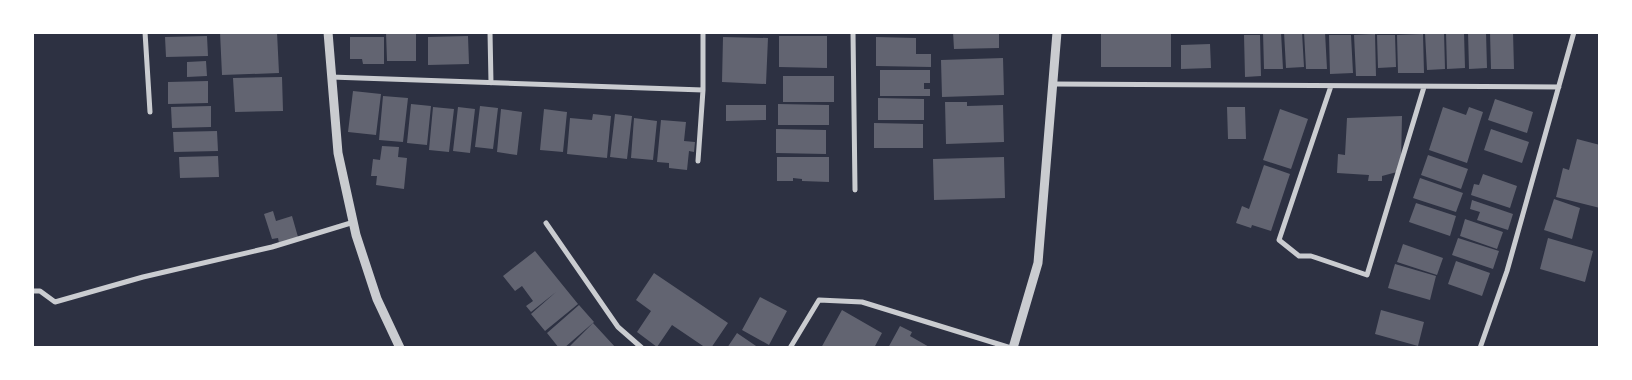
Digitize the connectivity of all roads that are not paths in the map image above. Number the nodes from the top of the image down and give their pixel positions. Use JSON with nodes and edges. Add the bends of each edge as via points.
{"nodes":[{"id":1,"x":145,"y":32,"type":"edge"},
{"id":2,"x":328,"y":32,"type":"edge"},
{"id":3,"x":490,"y":32,"type":"edge"},
{"id":4,"x":703,"y":32,"type":"edge"},
{"id":5,"x":853,"y":32,"type":"edge"},
{"id":6,"x":1057,"y":32,"type":"edge"},
{"id":7,"x":1574,"y":32,"type":"edge"},
{"id":8,"x":330,"y":77,"type":"junction"},
{"id":9,"x":491,"y":83,"type":"junction"},
{"id":10,"x":1053,"y":84,"type":"junction"},
{"id":11,"x":1331,"y":86,"type":"junction"},
{"id":12,"x":1424,"y":86,"type":"junction"},
{"id":13,"x":1559,"y":87,"type":"junction"},
{"id":14,"x":703,"y":90,"type":"junction"},
{"id":15,"x":150,"y":112,"type":"dead end"},
{"id":16,"x":698,"y":161,"type":"dead end"},
{"id":17,"x":855,"y":190,"type":"dead end"},
{"id":18,"x":354,"y":222,"type":"junction"},
{"id":19,"x":546,"y":223,"type":"dead end"},
{"id":20,"x":33,"y":290,"type":"edge"},
{"id":21,"x":400,"y":348,"type":"edge"},
{"id":22,"x":642,"y":348,"type":"edge"},
{"id":23,"x":790,"y":348,"type":"edge"},
{"id":24,"x":1012,"y":348,"type":"edge"},
{"id":25,"x":1480,"y":348,"type":"edge"}],
"edges":[{"from":1,"to":15,"type":"street"},
{"from":2,"to":8,"type":"street"},
{"from":3,"to":9,"type":"street"},
{"from":4,"to":14,"type":"street"},
{"from":5,"to":17,"type":"street"},
{"from":6,"to":10,"type":"street"},
{"from":7,"to":13,"type":"street"},
{"from":8,"to":9,"type":"street"},
{"from":8,"to":18,"type":"street","via":[[338,154]]},
{"from":9,"to":14,"type":"street"},
{"from":10,"to":11,"type":"street"},
{"from":10,"to":24,"type":"street","via":[[1038,263]]},
{"from":11,"to":12,"type":"street"},
{"from":11,"to":12,"type":"street","via":[[1279,240],[1299,256],[1311,256],[1367,275]]},
{"from":12,"to":13,"type":"street"},
{"from":13,"to":25,"type":"street","via":[[1507,271]]},
{"from":14,"to":16,"type":"street"},
{"from":18,"to":20,"type":"street","via":[[272,247],[143,277],[55,302],[48,295]]},
{"from":18,"to":21,"type":"street","via":[[377,299]]},
{"from":19,"to":22,"type":"street","via":[[618,327]]},
{"from":23,"to":24,"type":"street","via":[[819,300],[862,302]]}]}
